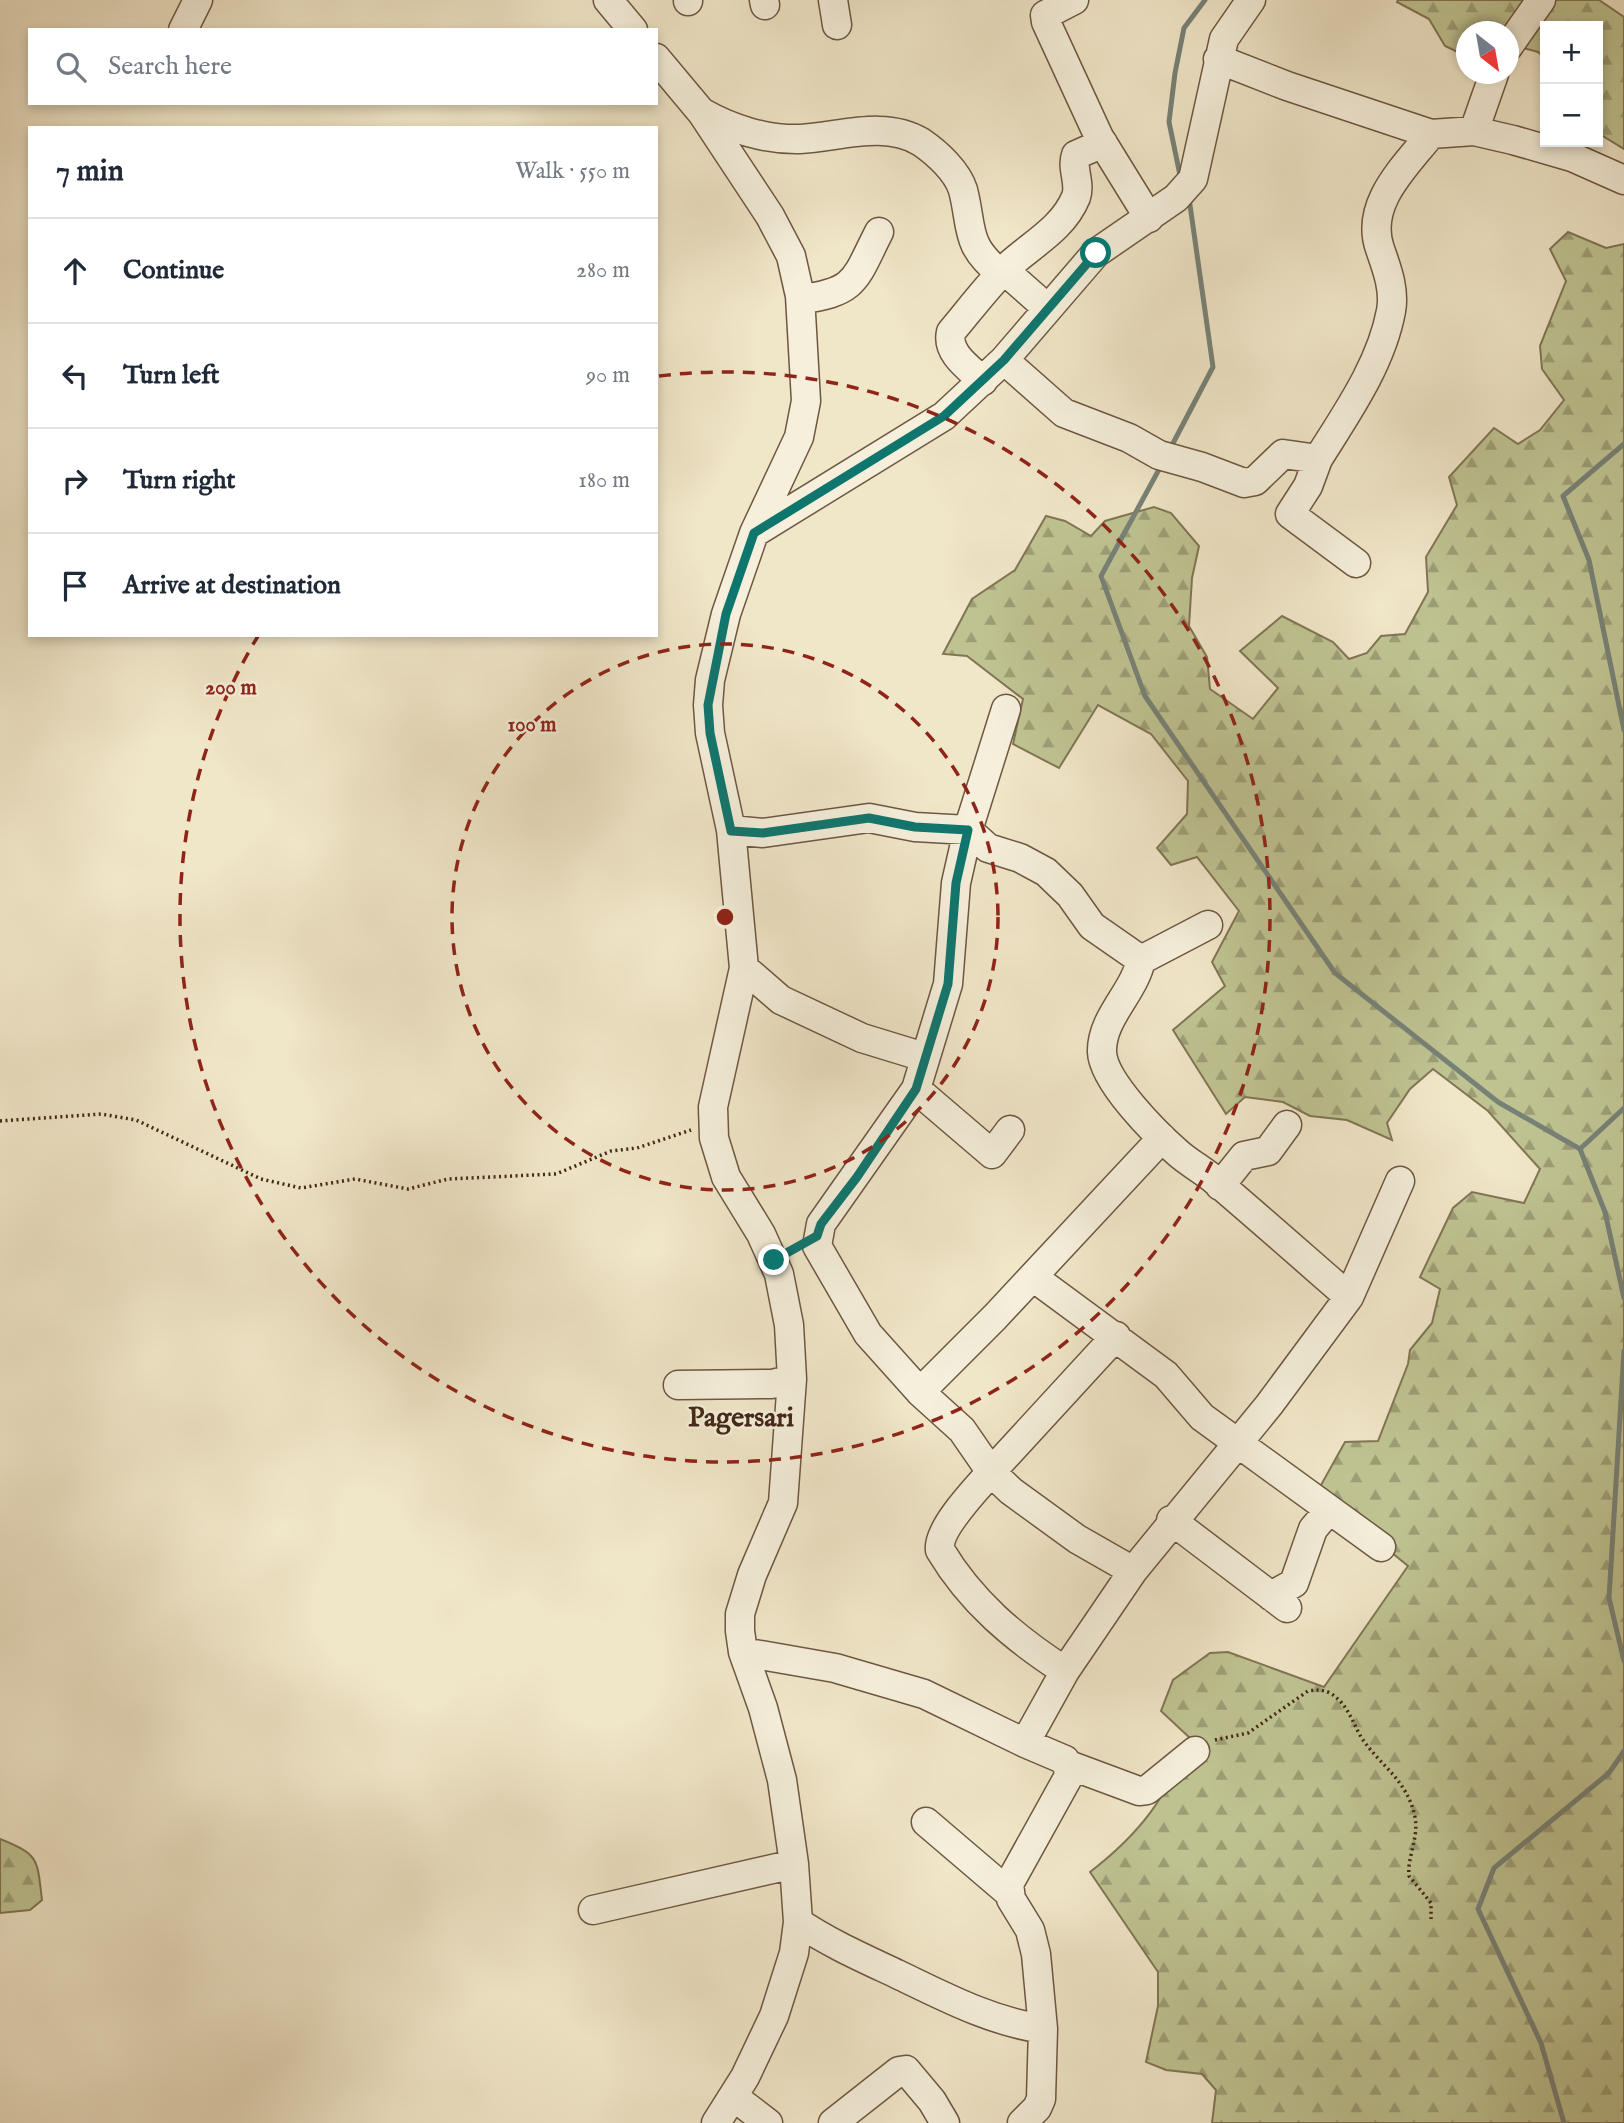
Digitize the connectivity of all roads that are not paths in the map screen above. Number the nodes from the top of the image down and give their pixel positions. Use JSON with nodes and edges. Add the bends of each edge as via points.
{"nodes":[{"id":1,"x":198,"y":0,"type":"edge"},
{"id":2,"x":608,"y":0,"type":"edge"},
{"id":3,"x":1074,"y":0,"type":"edge"},
{"id":4,"x":1251,"y":0,"type":"edge"},
{"id":5,"x":1541,"y":0,"type":"edge"},
{"id":6,"x":184,"y":28,"type":"edge"},
{"id":7,"x":631,"y":28,"type":"edge"},
{"id":8,"x":1519,"y":31,"type":"edge"},
{"id":9,"x":1218,"y":59,"type":"junction"},
{"id":10,"x":658,"y":60,"type":"edge"},
{"id":11,"x":1490,"y":84,"type":"edge"},
{"id":12,"x":702,"y":113,"type":"junction"},
{"id":13,"x":1474,"y":131,"type":"junction"},
{"id":14,"x":1432,"y":134,"type":"junction"},
{"id":15,"x":1103,"y":143,"type":"junction"},
{"id":16,"x":1624,"y":180,"type":"edge"},
{"id":17,"x":1149,"y":218,"type":"junction"},
{"id":18,"x":879,"y":232,"type":"dead end"},
{"id":19,"x":1002,"y":272,"type":"junction"},
{"id":20,"x":800,"y":296,"type":"junction"},
{"id":21,"x":1047,"y":308,"type":"junction"},
{"id":22,"x":1004,"y":360,"type":"junction"},
{"id":23,"x":983,"y":381,"type":"junction"},
{"id":24,"x":1318,"y":459,"type":"junction"},
{"id":25,"x":754,"y":533,"type":"junction"},
{"id":26,"x":1356,"y":563,"type":"dead end"},
{"id":27,"x":1006,"y":709,"type":"dead end"},
{"id":28,"x":968,"y":830,"type":"junction"},
{"id":29,"x":731,"y":831,"type":"junction"},
{"id":30,"x":1208,"y":925,"type":"dead end"},
{"id":31,"x":1142,"y":960,"type":"junction"},
{"id":32,"x":744,"y":968,"type":"junction"},
{"id":33,"x":924,"y":1057,"type":"junction"},
{"id":34,"x":916,"y":1089,"type":"junction"},
{"id":35,"x":1287,"y":1125,"type":"dead end"},
{"id":36,"x":1010,"y":1130,"type":"dead end"},
{"id":37,"x":1162,"y":1138,"type":"junction"},
{"id":38,"x":1400,"y":1181,"type":"dead end"},
{"id":39,"x":1220,"y":1186,"type":"junction"},
{"id":40,"x":817,"y":1236,"type":"junction"},
{"id":41,"x":774,"y":1260,"type":"junction"},
{"id":42,"x":1033,"y":1277,"type":"junction"},
{"id":43,"x":1349,"y":1297,"type":"junction"},
{"id":44,"x":1116,"y":1336,"type":"junction"},
{"id":45,"x":792,"y":1380,"type":"junction"},
{"id":46,"x":678,"y":1385,"type":"dead end"},
{"id":47,"x":920,"y":1392,"type":"junction"},
{"id":48,"x":1238,"y":1444,"type":"junction"},
{"id":49,"x":991,"y":1472,"type":"junction"},
{"id":50,"x":1329,"y":1510,"type":"junction"},
{"id":51,"x":1171,"y":1521,"type":"junction"},
{"id":52,"x":1381,"y":1546,"type":"dead end"},
{"id":53,"x":1133,"y":1571,"type":"junction"},
{"id":54,"x":743,"y":1652,"type":"junction"},
{"id":55,"x":1065,"y":1671,"type":"junction"},
{"id":56,"x":1025,"y":1743,"type":"junction"},
{"id":57,"x":1195,"y":1751,"type":"road end"},
{"id":58,"x":1069,"y":1765,"type":"junction"},
{"id":59,"x":926,"y":1822,"type":"dead end"},
{"id":60,"x":794,"y":1864,"type":"junction"},
{"id":61,"x":1008,"y":1892,"type":"junction"},
{"id":62,"x":593,"y":1910,"type":"dead end"},
{"id":63,"x":798,"y":1922,"type":"junction"},
{"id":64,"x":1043,"y":2029,"type":"junction"},
{"id":65,"x":734,"y":2097,"type":"junction"},
{"id":66,"x":1037,"y":2118,"type":"edge"},
{"id":67,"x":716,"y":2123,"type":"edge"},
{"id":68,"x":768,"y":2123,"type":"edge"},
{"id":69,"x":833,"y":2123,"type":"edge"},
{"id":70,"x":945,"y":2123,"type":"edge"}],
"edges":[{"from":1,"to":6,"type":"street"},
{"from":2,"to":7,"type":"street"},
{"from":3,"to":15,"type":"street","via":[[1050,11],[1046,22]]},
{"from":4,"to":9,"type":"street","via":[[1230,27]]},
{"from":5,"to":8,"type":"street"},
{"from":9,"to":14,"type":"street"},
{"from":9,"to":17,"type":"street","via":[[1187,184]]},
{"from":10,"to":12,"type":"street"},
{"from":11,"to":13,"type":"street"},
{"from":12,"to":19,"type":"street","via":[[730,129],[797,139],[865,131],[896,133],[918,141],[958,178],[973,243],[988,263]]},
{"from":12,"to":20,"type":"street","via":[[782,236]]},
{"from":13,"to":14,"type":"street"},
{"from":13,"to":16,"type":"street","via":[[1572,157]]},
{"from":14,"to":24,"type":"street","via":[[1382,200],[1375,219],[1393,293],[1391,312],[1361,388]]},
{"from":15,"to":17,"type":"street"},
{"from":15,"to":19,"type":"street","via":[[1076,155],[1079,184],[1063,219]]},
{"from":17,"to":21,"type":"street","via":[[1096,253]]},
{"from":18,"to":20,"type":"street","via":[[849,285],[834,295]]},
{"from":19,"to":21,"type":"street"},
{"from":19,"to":23,"type":"street","via":[[949,339],[954,352]]},
{"from":20,"to":25,"type":"street","via":[[804,421]]},
{"from":21,"to":22,"type":"street"},
{"from":22,"to":23,"type":"street"},
{"from":22,"to":24,"type":"street","via":[[1064,413],[1168,458],[1244,483],[1262,476],[1283,454]]},
{"from":23,"to":25,"type":"street","via":[[924,430]]},
{"from":24,"to":26,"type":"street","via":[[1290,514]]},
{"from":25,"to":29,"type":"street","via":[[726,614],[708,705]]},
{"from":27,"to":28,"type":"street"},
{"from":28,"to":29,"type":"street","via":[[869,818],[763,833]]},
{"from":28,"to":31,"type":"street","via":[[988,848],[1046,872],[1092,926]]},
{"from":28,"to":33,"type":"street","via":[[956,883],[948,984]]},
{"from":29,"to":32,"type":"street"},
{"from":30,"to":31,"type":"street"},
{"from":31,"to":37,"type":"street","via":[[1107,1026],[1102,1051],[1109,1073]]},
{"from":32,"to":33,"type":"street","via":[[781,1000],[862,1038]]},
{"from":32,"to":41,"type":"street","via":[[713,1122],[726,1177]]},
{"from":33,"to":34,"type":"street"},
{"from":34,"to":36,"type":"street","via":[[992,1154]]},
{"from":34,"to":40,"type":"street"},
{"from":35,"to":39,"type":"street","via":[[1268,1150],[1244,1156]]},
{"from":37,"to":39,"type":"street"},
{"from":37,"to":42,"type":"street"},
{"from":38,"to":43,"type":"street"},
{"from":39,"to":43,"type":"street"},
{"from":40,"to":41,"type":"street"},
{"from":40,"to":47,"type":"street","via":[[824,1260],[869,1334]]},
{"from":41,"to":45,"type":"street","via":[[786,1299]]},
{"from":42,"to":44,"type":"street"},
{"from":42,"to":47,"type":"street"},
{"from":43,"to":48,"type":"street"},
{"from":44,"to":48,"type":"street","via":[[1166,1376],[1202,1417]]},
{"from":44,"to":49,"type":"street"},
{"from":45,"to":46,"type":"street"},
{"from":45,"to":54,"type":"street","via":[[783,1503],[743,1604]]},
{"from":47,"to":49,"type":"street","via":[[962,1430]]},
{"from":48,"to":50,"type":"street"},
{"from":48,"to":51,"type":"street"},
{"from":49,"to":53,"type":"street","via":[[1077,1539]]},
{"from":49,"to":55,"type":"street","via":[[945,1531],[940,1550],[993,1618]]},
{"from":50,"to":51,"type":"street","via":[[1313,1529],[1294,1583],[1279,1602]]},
{"from":50,"to":52,"type":"street"},
{"from":51,"to":53,"type":"street"},
{"from":53,"to":55,"type":"street"},
{"from":54,"to":56,"type":"street","via":[[835,1668],[924,1694]]},
{"from":54,"to":60,"type":"street","via":[[782,1780]]},
{"from":55,"to":56,"type":"street"},
{"from":56,"to":58,"type":"street"},
{"from":57,"to":58,"type":"street","via":[[1155,1785],[1139,1791]]},
{"from":58,"to":61,"type":"street","via":[[1067,1780],[1020,1859]]},
{"from":59,"to":61,"type":"street"},
{"from":60,"to":62,"type":"street"},
{"from":60,"to":63,"type":"street"},
{"from":61,"to":64,"type":"street","via":[[1034,1940]]},
{"from":63,"to":64,"type":"street","via":[[829,1943],[973,2011]]},
{"from":63,"to":65,"type":"street","via":[[784,1991]]},
{"from":64,"to":66,"type":"street"},
{"from":65,"to":67,"type":"street"},
{"from":65,"to":68,"type":"street"},
{"from":69,"to":70,"type":"street","via":[[906,2070]]}]}
